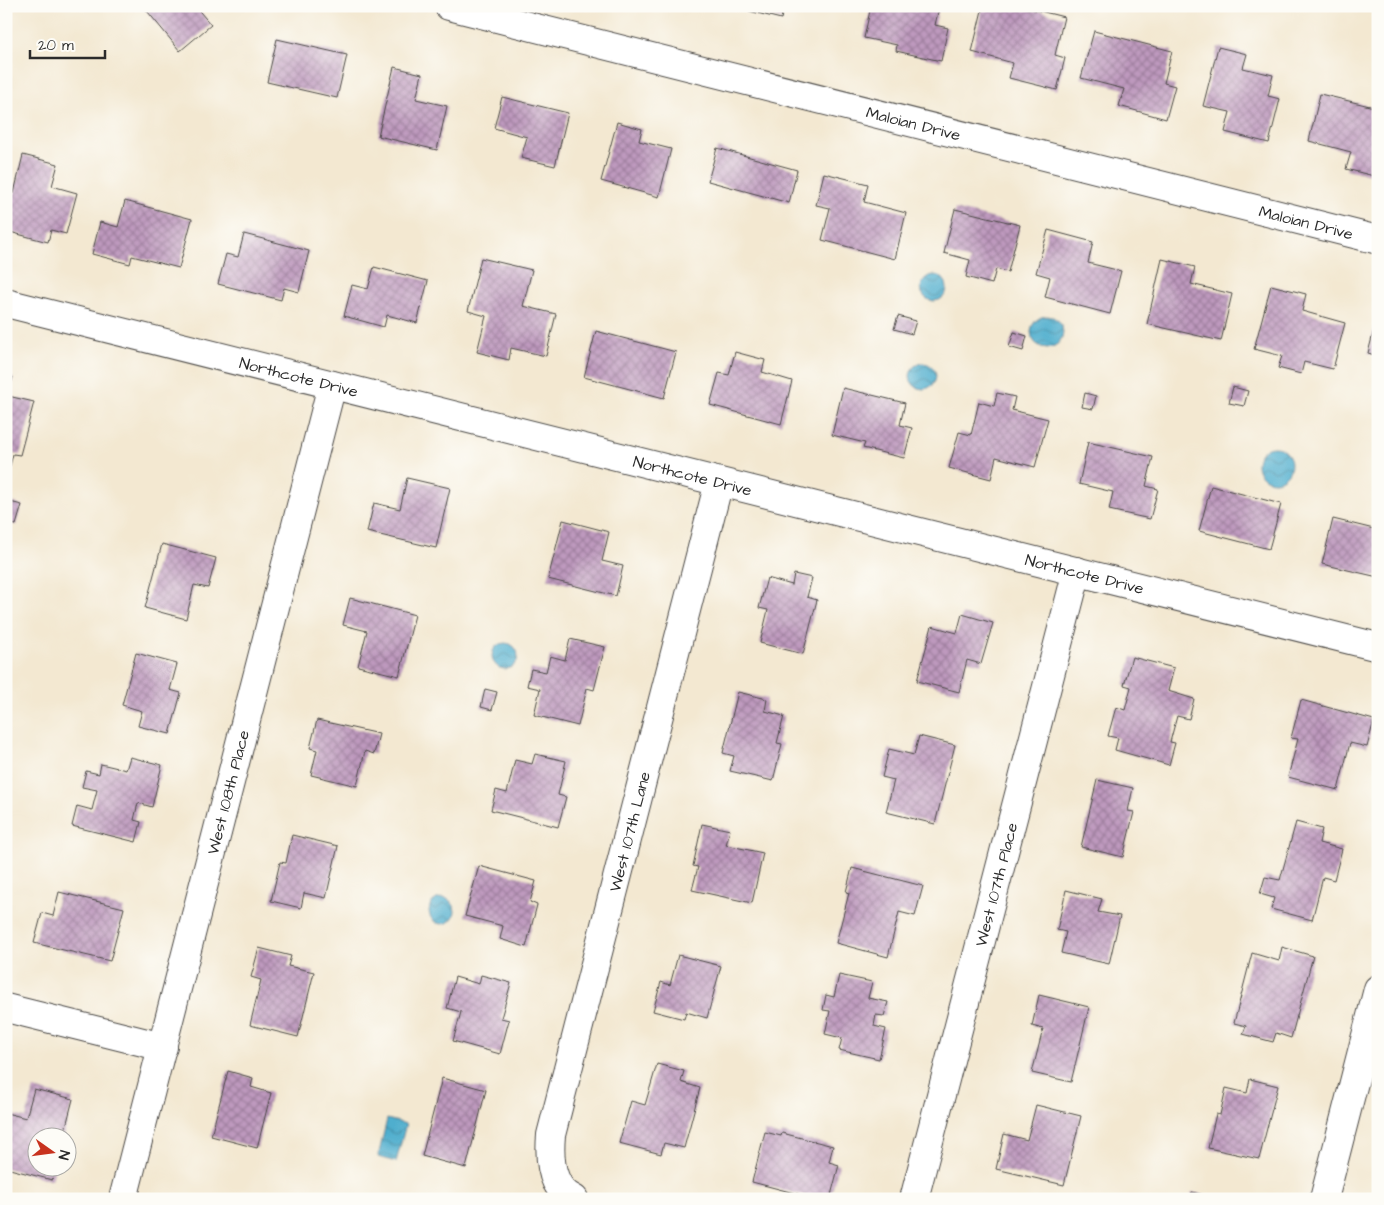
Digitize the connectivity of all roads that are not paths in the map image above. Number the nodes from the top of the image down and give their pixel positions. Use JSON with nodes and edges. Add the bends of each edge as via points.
{"nodes":[{"id":1,"x":449,"y":6,"type":"edge"},
{"id":2,"x":1378,"y":240,"type":"edge"},
{"id":3,"x":6,"y":303,"type":"edge"},
{"id":4,"x":332,"y":385,"type":"junction"},
{"id":5,"x":719,"y":482,"type":"junction"},
{"id":6,"x":1077,"y":571,"type":"junction"},
{"id":7,"x":1378,"y":647,"type":"edge"},
{"id":8,"x":1378,"y":989,"type":"edge"},
{"id":9,"x":6,"y":1008,"type":"edge"},
{"id":10,"x":163,"y":1048,"type":"junction"},
{"id":11,"x":565,"y":1191,"type":"edge"},
{"id":12,"x":123,"y":1199,"type":"edge"},
{"id":13,"x":914,"y":1199,"type":"edge"},
{"id":14,"x":1324,"y":1199,"type":"edge"}],
"edges":[{"from":1,"to":2,"type":"street","name":"Maloian Drive"},
{"from":3,"to":4,"type":"street","name":"Northcote Drive"},
{"from":4,"to":5,"type":"street","name":"Northcote Drive"},
{"from":4,"to":10,"type":"street","name":"West 108th Place"},
{"from":5,"to":6,"type":"street","name":"Northcote Drive"},
{"from":5,"to":11,"type":"street","name":"West 107th Lane","via":[[551,1135],[549,1152]]},
{"from":6,"to":7,"type":"street","name":"Northcote Drive"},
{"from":6,"to":13,"type":"street","name":"West 107th Place"},
{"from":8,"to":14,"type":"street"},
{"from":9,"to":10,"type":"street"},
{"from":10,"to":12,"type":"street","name":"West 108th Place"}]}
